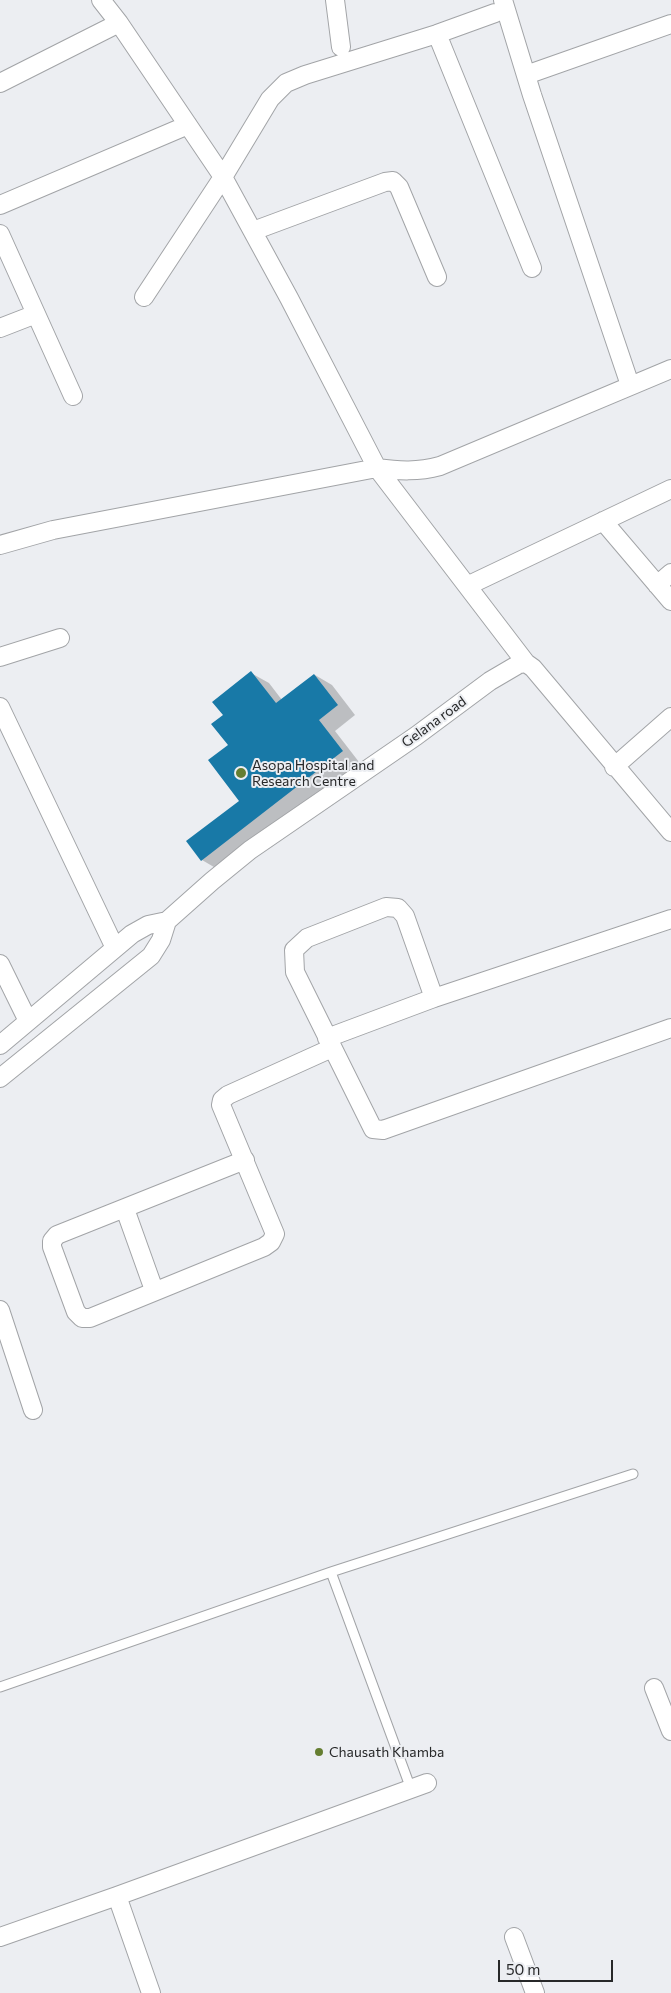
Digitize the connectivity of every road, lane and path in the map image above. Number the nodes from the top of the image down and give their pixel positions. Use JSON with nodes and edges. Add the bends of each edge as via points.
{"nodes":[{"id":1,"x":101,"y":0,"type":"edge"},
{"id":2,"x":336,"y":0,"type":"edge"},
{"id":3,"x":499,"y":7,"type":"edge"},
{"id":4,"x":119,"y":23,"type":"junction"},
{"id":5,"x":671,"y":24,"type":"edge"},
{"id":6,"x":437,"y":34,"type":"junction"},
{"id":7,"x":341,"y":47,"type":"dead end"},
{"id":8,"x":526,"y":75,"type":"junction"},
{"id":9,"x":0,"y":83,"type":"edge"},
{"id":10,"x":188,"y":125,"type":"junction"},
{"id":11,"x":223,"y":177,"type":"junction"},
{"id":12,"x":0,"y":206,"type":"edge"},
{"id":13,"x":253,"y":231,"type":"junction"},
{"id":14,"x":0,"y":234,"type":"edge"},
{"id":15,"x":532,"y":268,"type":"dead end"},
{"id":16,"x":437,"y":277,"type":"dead end"},
{"id":17,"x":144,"y":297,"type":"dead end"},
{"id":18,"x":36,"y":314,"type":"junction"},
{"id":19,"x":0,"y":328,"type":"edge"},
{"id":20,"x":671,"y":369,"type":"edge"},
{"id":21,"x":630,"y":385,"type":"junction"},
{"id":22,"x":72,"y":396,"type":"dead end"},
{"id":23,"x":377,"y":468,"type":"junction"},
{"id":24,"x":671,"y":489,"type":"edge"},
{"id":25,"x":603,"y":521,"type":"junction"},
{"id":26,"x":0,"y":545,"type":"edge"},
{"id":27,"x":671,"y":573,"type":"edge"},
{"id":28,"x":657,"y":585,"type":"junction"},
{"id":29,"x":467,"y":586,"type":"junction"},
{"id":30,"x":671,"y":602,"type":"edge"},
{"id":31,"x":60,"y":638,"type":"dead end"},
{"id":32,"x":0,"y":657,"type":"edge"},
{"id":33,"x":526,"y":663,"type":"junction"},
{"id":34,"x":0,"y":707,"type":"edge"},
{"id":35,"x":671,"y":717,"type":"edge"},
{"id":36,"x":614,"y":767,"type":"junction"},
{"id":37,"x":671,"y":832,"type":"edge"},
{"id":38,"x":671,"y":918,"type":"edge"},
{"id":39,"x":167,"y":921,"type":"junction"},
{"id":40,"x":115,"y":948,"type":"junction"},
{"id":41,"x":0,"y":964,"type":"edge"},
{"id":42,"x":434,"y":998,"type":"junction"},
{"id":43,"x":28,"y":1021,"type":"junction"},
{"id":44,"x":671,"y":1028,"type":"edge"},
{"id":45,"x":330,"y":1043,"type":"junction"},
{"id":46,"x":0,"y":1045,"type":"edge"},
{"id":47,"x":0,"y":1078,"type":"edge"},
{"id":48,"x":245,"y":1160,"type":"junction"},
{"id":49,"x":125,"y":1209,"type":"junction"},
{"id":50,"x":154,"y":1290,"type":"junction"},
{"id":51,"x":0,"y":1310,"type":"edge"},
{"id":52,"x":33,"y":1410,"type":"dead end"},
{"id":53,"x":633,"y":1474,"type":"dead end"},
{"id":54,"x":332,"y":1572,"type":"junction"},
{"id":55,"x":0,"y":1687,"type":"edge"},
{"id":56,"x":654,"y":1688,"type":"dead end"},
{"id":57,"x":671,"y":1731,"type":"edge"},
{"id":58,"x":427,"y":1783,"type":"dead end"},
{"id":59,"x":411,"y":1789,"type":"junction"},
{"id":60,"x":117,"y":1896,"type":"junction"},
{"id":61,"x":0,"y":1937,"type":"edge"},
{"id":62,"x":514,"y":1937,"type":"dead end"},
{"id":63,"x":152,"y":1993,"type":"edge"},
{"id":64,"x":535,"y":1993,"type":"edge"}],
"edges":[{"from":1,"to":4,"type":"street"},
{"from":2,"to":7,"type":"street"},
{"from":3,"to":6,"type":"street"},
{"from":3,"to":8,"type":"street"},
{"from":4,"to":9,"type":"street"},
{"from":4,"to":10,"type":"street"},
{"from":5,"to":8,"type":"street"},
{"from":6,"to":11,"type":"street","via":[[286,83],[270,98]]},
{"from":6,"to":15,"type":"street"},
{"from":8,"to":21,"type":"street"},
{"from":10,"to":11,"type":"street"},
{"from":10,"to":12,"type":"street"},
{"from":11,"to":13,"type":"street"},
{"from":11,"to":17,"type":"street"},
{"from":13,"to":16,"type":"street","via":[[393,181],[399,187]]},
{"from":13,"to":23,"type":"street"},
{"from":14,"to":18,"type":"street"},
{"from":18,"to":19,"type":"street"},
{"from":18,"to":22,"type":"street"},
{"from":20,"to":21,"type":"street"},
{"from":21,"to":23,"type":"street","via":[[440,466],[408,472]]},
{"from":23,"to":26,"type":"street","via":[[53,530]]},
{"from":23,"to":29,"type":"street"},
{"from":24,"to":25,"type":"street"},
{"from":25,"to":28,"type":"street"},
{"from":25,"to":29,"type":"street"},
{"from":27,"to":28,"type":"street"},
{"from":28,"to":30,"type":"street"},
{"from":29,"to":33,"type":"street"},
{"from":31,"to":32,"type":"street"},
{"from":33,"to":36,"type":"street","via":[[534,668]]},
{"from":33,"to":39,"type":"street","name":"Gelana road","via":[[490,682],[250,850]]},
{"from":34,"to":40,"type":"street"},
{"from":35,"to":36,"type":"street"},
{"from":36,"to":37,"type":"street"},
{"from":38,"to":42,"type":"street"},
{"from":39,"to":40,"type":"street","via":[[148,925]]},
{"from":39,"to":47,"type":"street","via":[[151,956]]},
{"from":40,"to":43,"type":"street"},
{"from":41,"to":43,"type":"street"},
{"from":42,"to":45,"type":"street"},
{"from":42,"to":45,"type":"street","via":[[405,916],[398,908],[386,907],[307,938],[294,950],[295,972]]},
{"from":43,"to":46,"type":"street"},
{"from":44,"to":45,"type":"street","via":[[383,1130],[373,1129],[368,1122]]},
{"from":45,"to":48,"type":"street","via":[[222,1100],[221,1105]]},
{"from":48,"to":49,"type":"street"},
{"from":48,"to":50,"type":"street","via":[[275,1234],[271,1242]]},
{"from":49,"to":50,"type":"street"},
{"from":49,"to":50,"type":"street","via":[[57,1236],[52,1247],[76,1312],[82,1318],[90,1318]]},
{"from":51,"to":52,"type":"street"},
{"from":53,"to":54,"type":"lane"},
{"from":54,"to":55,"type":"lane"},
{"from":54,"to":59,"type":"lane"},
{"from":56,"to":57,"type":"street"},
{"from":58,"to":59,"type":"street"},
{"from":59,"to":60,"type":"street"},
{"from":60,"to":61,"type":"street"},
{"from":60,"to":63,"type":"street"},
{"from":62,"to":64,"type":"street"}]}
